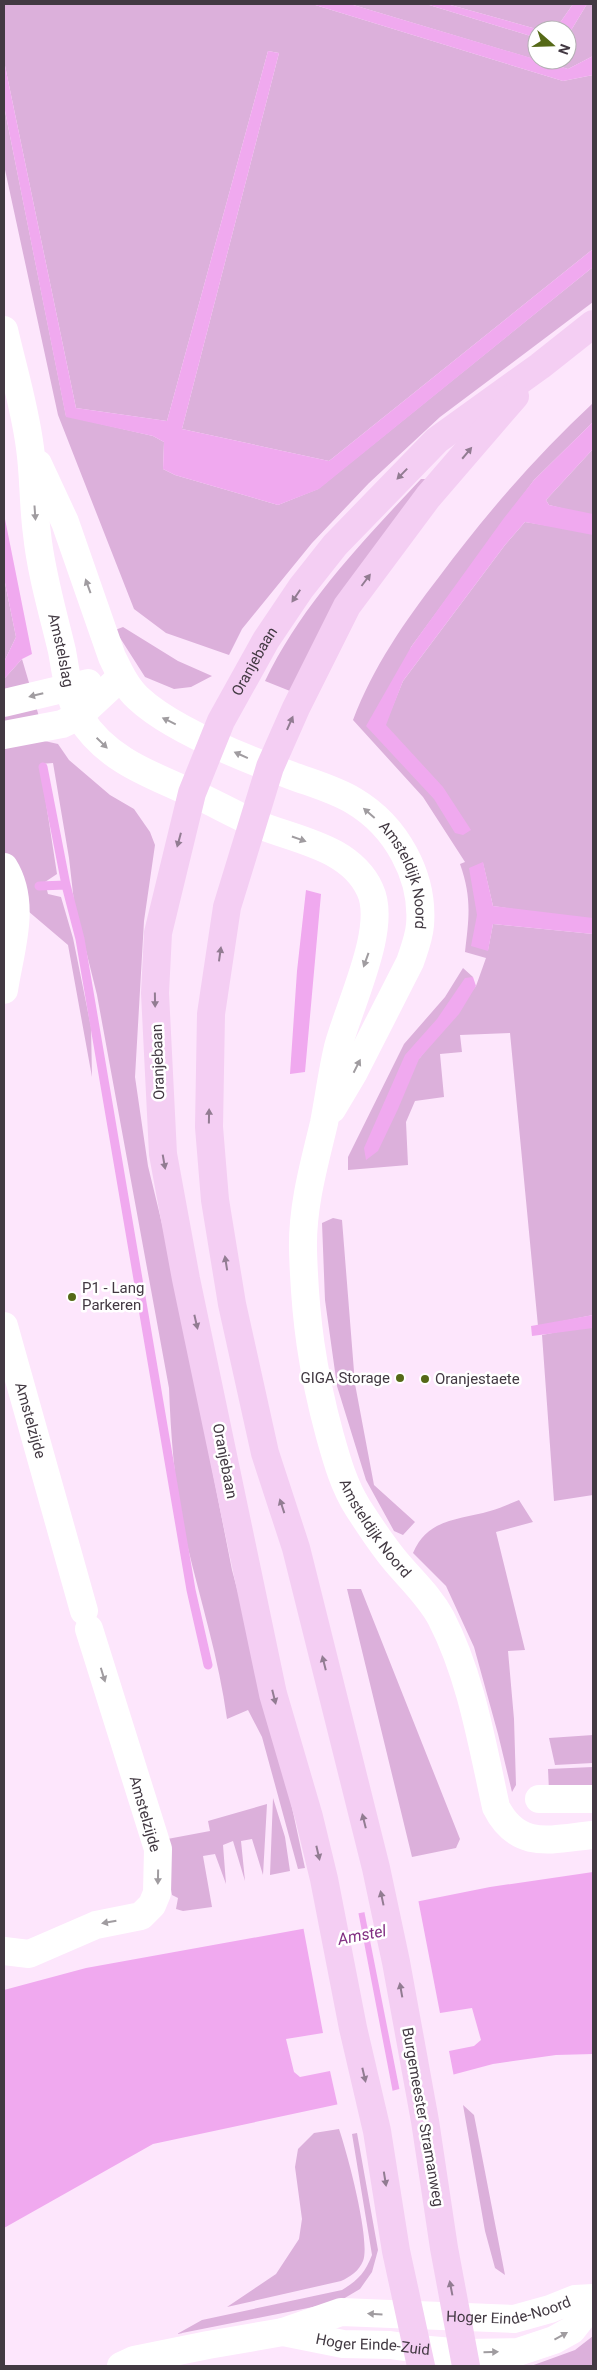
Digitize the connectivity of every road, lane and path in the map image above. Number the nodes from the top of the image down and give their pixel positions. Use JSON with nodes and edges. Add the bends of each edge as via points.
{"nodes":[{"id":1,"x":593,"y":324,"type":"edge"},
{"id":2,"x":4,"y":330,"type":"edge"},
{"id":3,"x":540,"y":366,"type":"junction"},
{"id":4,"x":30,"y":446,"type":"junction"},
{"id":5,"x":121,"y":676,"type":"junction"},
{"id":6,"x":69,"y":687,"type":"junction"},
{"id":7,"x":4,"y":703,"type":"edge"},
{"id":8,"x":79,"y":716,"type":"junction"},
{"id":9,"x":4,"y":734,"type":"edge"},
{"id":10,"x":213,"y":742,"type":"junction"},
{"id":11,"x":270,"y":767,"type":"junction"},
{"id":12,"x":192,"y":793,"type":"junction"},
{"id":13,"x":253,"y":823,"type":"junction"},
{"id":14,"x":4,"y":867,"type":"edge"},
{"id":15,"x":4,"y":990,"type":"edge"},
{"id":16,"x":324,"y":1123,"type":"junction"},
{"id":17,"x":5,"y":1338,"type":"edge"},
{"id":18,"x":539,"y":1799,"type":"dead end"},
{"id":19,"x":593,"y":1799,"type":"edge"},
{"id":20,"x":593,"y":1835,"type":"edge"},
{"id":21,"x":376,"y":1868,"type":"joint"},
{"id":22,"x":4,"y":1951,"type":"edge"},
{"id":23,"x":593,"y":2298,"type":"edge"},
{"id":24,"x":593,"y":2303,"type":"edge"},
{"id":25,"x":417,"y":2316,"type":"junction"},
{"id":26,"x":457,"y":2317,"type":"junction"},
{"id":27,"x":283,"y":2332,"type":"junction"},
{"id":28,"x":420,"y":2358,"type":"edge"},
{"id":29,"x":465,"y":2359,"type":"edge"},
{"id":30,"x":121,"y":2366,"type":"edge"}],
"edges":[{"from":1,"to":3,"type":"main road","name":"Oranjebaan"},
{"from":2,"to":4,"type":"street","name":"Amstelslag"},
{"from":3,"to":10,"type":"main road","name":"Oranjebaan","one_way":true,"via":[[437,440],[335,545],[266,640]]},
{"from":11,"to":3,"type":"main road","name":"Oranjebaan","one_way":true,"via":[[347,606],[428,497]]},
{"from":5,"to":4,"type":"street","name":"Amstelslag","one_way":true,"via":[[65,522]]},
{"from":4,"to":6,"type":"street","name":"Amstelslag","one_way":true,"via":[[37,536]]},
{"from":5,"to":6,"type":"street"},
{"from":5,"to":8,"type":"street"},
{"from":10,"to":5,"type":"street","name":"Amstelslag","one_way":true,"via":[[161,717],[137,698]]},
{"from":6,"to":7,"type":"street","one_way":true},
{"from":6,"to":8,"type":"street","name":"Amstelslag"},
{"from":8,"to":9,"type":"street","via":[[62,724]]},
{"from":8,"to":12,"type":"street","name":"Amstelslag","one_way":true,"via":[[101,744],[129,764]]},
{"from":11,"to":10,"type":"street","name":"Amsteldijk Noord","one_way":true},
{"from":10,"to":12,"type":"main road","name":"Oranjebaan"},
{"from":11,"to":13,"type":"main road","name":"Oranjebaan"},
{"from":16,"to":11,"type":"street","name":"Amsteldijk Noord","one_way":true,"via":[[410,962],[420,926],[420,907],[405,854],[380,822],[352,800]]},
{"from":12,"to":13,"type":"street","name":"Amsteldijk Noord"},
{"from":12,"to":25,"type":"main road","name":"Oranjebaan","one_way":true,"via":[[158,933],[155,993],[163,1154],[273,1694],[324,1879],[377,2131],[396,2251]]},
{"from":13,"to":16,"type":"street","name":"Amsteldijk Noord","one_way":true,"via":[[342,857],[363,878],[376,909],[371,947],[339,1044]]},
{"from":21,"to":13,"type":"main road","name":"Oranjebaan","one_way":true,"via":[[296,1548],[265,1453],[232,1304],[215,1200],[209,1127],[211,1014],[227,907]]},
{"from":14,"to":15,"type":"street","via":[[14,885],[17,904]]},
{"from":16,"to":20,"type":"street","name":"Amsteldijk Noord","via":[[311,1171],[306,1206],[303,1237],[305,1303],[316,1381],[340,1470],[360,1511],[392,1558],[431,1602],[442,1620],[476,1715],[496,1807],[503,1821],[522,1837],[539,1840]]},
{"from":17,"to":22,"type":"street","name":"Amstelzijde","one_way":true,"via":[[86,1620],[158,1849],[157,1893],[152,1905],[140,1916],[96,1925],[29,1954]]},
{"from":18,"to":19,"type":"street"},
{"from":26,"to":21,"type":"main road","name":"Burgemeester Stramanweg","one_way":true,"via":[[425,2121]]},
{"from":23,"to":26,"type":"street","name":"Hoger Einde-Noord","via":[[575,2299],[550,2310],[514,2318]]},
{"from":29,"to":24,"type":"street","name":"Hoger Einde-Noord","one_way":true,"via":[[518,2352],[554,2340],[572,2330]]},
{"from":25,"to":26,"type":"street","name":"Hoger Einde-Noord"},
{"from":25,"to":27,"type":"street","name":"Hoger Einde-Zuid","one_way":true,"via":[[341,2312]]},
{"from":25,"to":28,"type":"main road"},
{"from":26,"to":29,"type":"main road","name":"Burgemeester Stramanweg"},
{"from":27,"to":28,"type":"street","name":"Hoger Einde-Zuid","via":[[343,2344],[390,2345]]},
{"from":27,"to":30,"type":"street","name":"Hoger Einde-Zuid","via":[[134,2360]]},
{"from":28,"to":29,"type":"street","name":"Hoger Einde-Zuid"}]}
